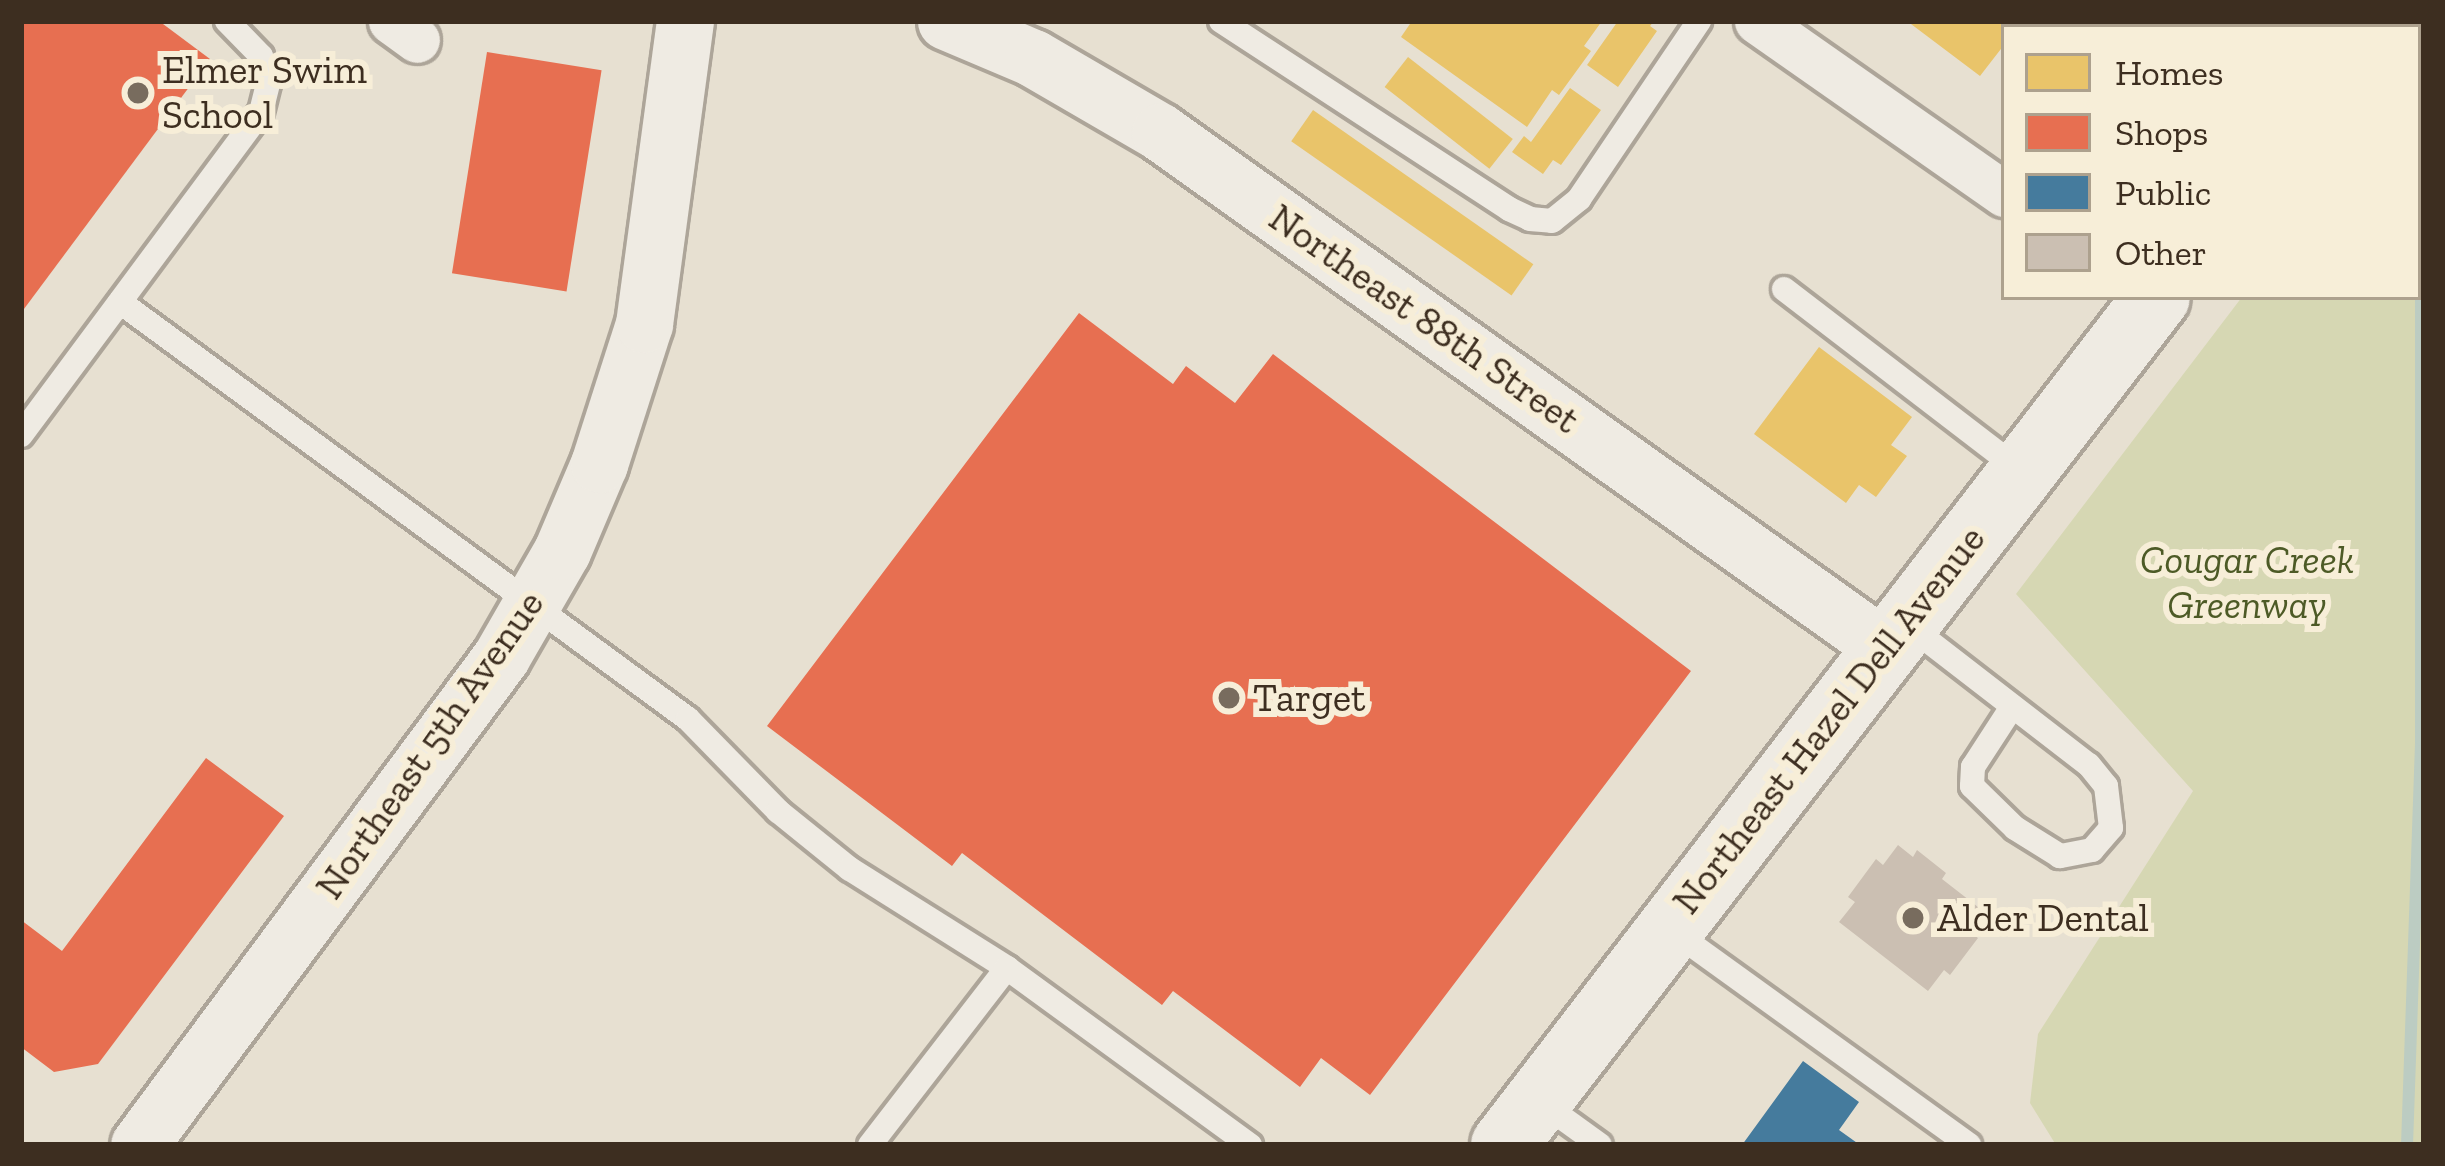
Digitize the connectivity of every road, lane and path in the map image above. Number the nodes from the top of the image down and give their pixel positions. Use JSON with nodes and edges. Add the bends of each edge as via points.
{"nodes":[{"id":1,"x":227,"y":21,"type":"edge"},
{"id":2,"x":685,"y":21,"type":"edge"},
{"id":3,"x":946,"y":21,"type":"edge"},
{"id":4,"x":1221,"y":21,"type":"edge"},
{"id":5,"x":1699,"y":21,"type":"edge"},
{"id":6,"x":1756,"y":21,"type":"edge"},
{"id":7,"x":2001,"y":192,"type":"edge"},
{"id":8,"x":1784,"y":289,"type":"dead end"},
{"id":9,"x":2152,"y":300,"type":"edge"},
{"id":10,"x":120,"y":302,"type":"junction"},
{"id":11,"x":21,"y":435,"type":"edge"},
{"id":12,"x":2021,"y":470,"type":"junction"},
{"id":13,"x":534,"y":605,"type":"junction"},
{"id":14,"x":1893,"y":634,"type":"junction"},
{"id":15,"x":2012,"y":706,"type":"junction"},
{"id":16,"x":1669,"y":928,"type":"junction"},
{"id":17,"x":1007,"y":968,"type":"junction"},
{"id":18,"x":1521,"y":1123,"type":"edge"},
{"id":19,"x":140,"y":1145,"type":"edge"},
{"id":20,"x":870,"y":1145,"type":"edge"},
{"id":21,"x":1250,"y":1145,"type":"edge"},
{"id":22,"x":1600,"y":1145,"type":"edge"},
{"id":23,"x":1969,"y":1145,"type":"edge"}],
"edges":[{"from":1,"to":10,"type":"lane","via":[[261,56],[265,102]]},
{"from":2,"to":13,"type":"street","name":"Northeast 5th Avenue","via":[[644,324],[599,464]]},
{"from":3,"to":14,"type":"street","name":"Northeast 88th Street","via":[[1049,66],[1160,132]]},
{"from":4,"to":5,"type":"lane","via":[[1509,209],[1552,221],[1580,200]]},
{"from":6,"to":7,"type":"street"},
{"from":8,"to":12,"type":"lane"},
{"from":9,"to":12,"type":"main road","name":"Northeast Hazel Dell Avenue"},
{"from":10,"to":11,"type":"lane"},
{"from":10,"to":13,"type":"lane"},
{"from":12,"to":14,"type":"main road","name":"Northeast Hazel Dell Avenue"},
{"from":13,"to":17,"type":"lane","via":[[688,719],[832,855]]},
{"from":13,"to":19,"type":"street","name":"Northeast 5th Avenue"},
{"from":14,"to":15,"type":"lane"},
{"from":14,"to":16,"type":"main road","name":"Northeast Hazel Dell Avenue"},
{"from":15,"to":15,"type":"lane","via":[[2106,786],[2111,828],[2092,850],[2060,856],[2015,828],[1972,786],[1973,767]]},
{"from":16,"to":18,"type":"main road","name":"Northeast Hazel Dell Avenue"},
{"from":16,"to":23,"type":"lane"},
{"from":17,"to":20,"type":"lane"},
{"from":17,"to":21,"type":"lane"},
{"from":18,"to":22,"type":"lane"}]}
